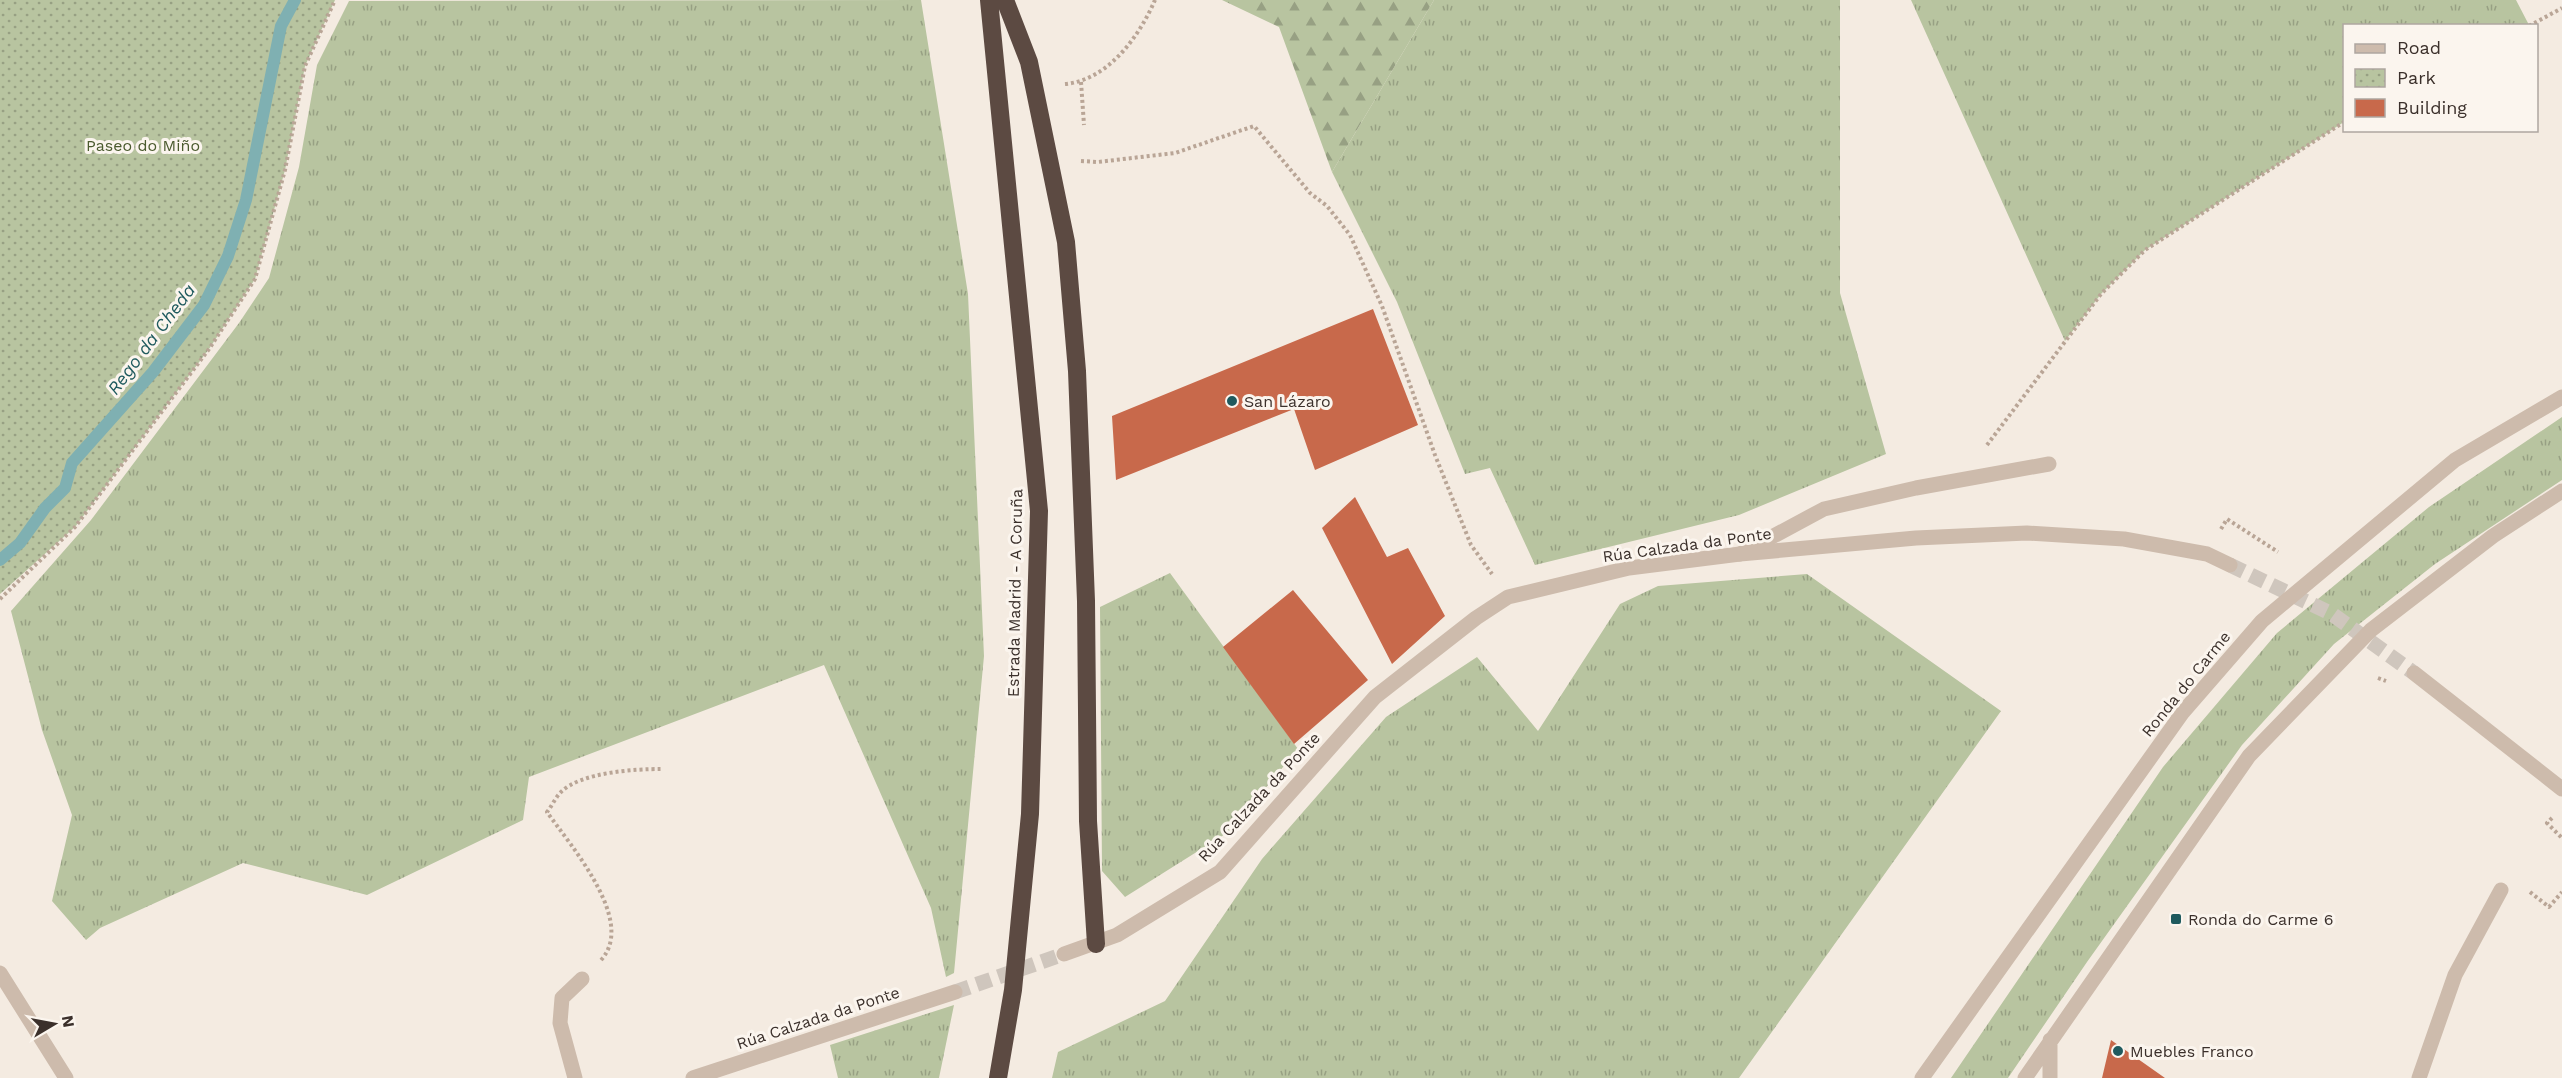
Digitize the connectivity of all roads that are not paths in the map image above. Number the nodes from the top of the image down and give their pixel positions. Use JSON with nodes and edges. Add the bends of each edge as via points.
{"nodes":[{"id":1,"x":989,"y":0,"type":"edge"},
{"id":2,"x":1005,"y":0,"type":"edge"},
{"id":3,"x":2562,"y":397,"type":"edge"},
{"id":4,"x":2049,"y":464,"type":"dead end"},
{"id":5,"x":2562,"y":491,"type":"edge"},
{"id":6,"x":1740,"y":554,"type":"junction"},
{"id":7,"x":2230,"y":565,"type":"tunnel mouth"},
{"id":8,"x":2414,"y":673,"type":"tunnel mouth"},
{"id":9,"x":2562,"y":789,"type":"edge"},
{"id":10,"x":2501,"y":890,"type":"dead end"},
{"id":11,"x":1096,"y":944,"type":"junction"},
{"id":12,"x":1064,"y":954,"type":"tunnel mouth"},
{"id":13,"x":0,"y":973,"type":"edge"},
{"id":14,"x":582,"y":979,"type":"road end"},
{"id":15,"x":955,"y":992,"type":"tunnel mouth"},
{"id":16,"x":2050,"y":1040,"type":"junction"},
{"id":17,"x":66,"y":1078,"type":"edge"},
{"id":18,"x":575,"y":1078,"type":"edge"},
{"id":19,"x":693,"y":1078,"type":"edge"},
{"id":20,"x":998,"y":1078,"type":"edge"},
{"id":21,"x":1922,"y":1078,"type":"edge"},
{"id":22,"x":2025,"y":1078,"type":"edge"},
{"id":23,"x":2050,"y":1078,"type":"edge"},
{"id":24,"x":2419,"y":1078,"type":"edge"}],
"edges":[{"from":1,"to":20,"type":"highway","name":"Estrada Madrid - A Coruña","via":[[1039,511],[1030,814],[1013,990]]},
{"from":2,"to":11,"type":"highway","via":[[1029,62],[1066,242],[1077,364],[1086,601],[1088,820]]},
{"from":3,"to":21,"type":"street","name":"Ronda do Carme","via":[[2455,460],[2262,621],[2183,712]]},
{"from":4,"to":6,"type":"street","via":[[1824,509]]},
{"from":5,"to":16,"type":"street","via":[[2493,536],[2372,630],[2249,756]]},
{"from":6,"to":7,"type":"street","name":"Rúa Calzada da Ponte","via":[[1916,538],[2027,533],[2124,539],[2207,554]]},
{"from":6,"to":11,"type":"street","name":"Rúa Calzada da Ponte","via":[[1629,568],[1508,597],[1375,697],[1220,872]]},
{"from":8,"to":9,"type":"street"},
{"from":10,"to":24,"type":"street","via":[[2455,975]]},
{"from":11,"to":12,"type":"street","name":"Rúa Calzada da Ponte"},
{"from":13,"to":17,"type":"street"},
{"from":14,"to":18,"type":"street","via":[[562,998],[560,1023]]},
{"from":15,"to":19,"type":"street","name":"Rúa Calzada da Ponte"},
{"from":16,"to":22,"type":"street"},
{"from":16,"to":23,"type":"street"}]}
